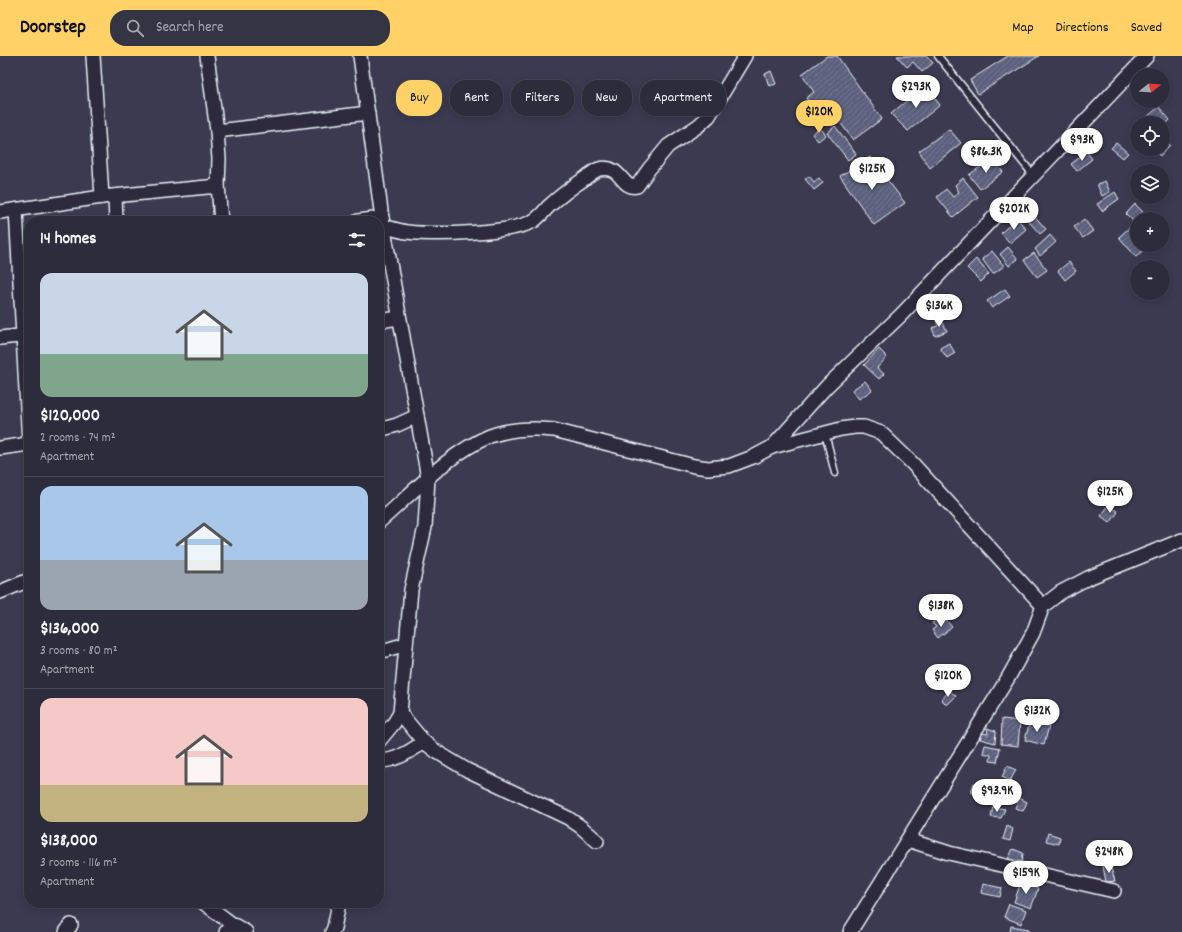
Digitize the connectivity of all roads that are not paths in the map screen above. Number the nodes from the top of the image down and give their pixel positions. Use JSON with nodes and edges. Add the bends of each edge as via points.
{"nodes":[{"id":1,"x":93,"y":56,"type":"edge"},
{"id":2,"x":206,"y":56,"type":"edge"},
{"id":3,"x":360,"y":56,"type":"edge"},
{"id":4,"x":745,"y":56,"type":"edge"},
{"id":5,"x":938,"y":56,"type":"edge"},
{"id":6,"x":1147,"y":56,"type":"edge"},
{"id":7,"x":368,"y":113,"type":"junction"},
{"id":8,"x":217,"y":131,"type":"junction"},
{"id":9,"x":1034,"y":176,"type":"junction"},
{"id":10,"x":218,"y":186,"type":"junction"},
{"id":11,"x":108,"y":197,"type":"junction"},
{"id":12,"x":0,"y":209,"type":"edge"},
{"id":13,"x":16,"y":210,"type":"junction"},
{"id":14,"x":114,"y":216,"type":"edge"},
{"id":15,"x":221,"y":216,"type":"edge"},
{"id":16,"x":381,"y":216,"type":"edge"},
{"id":17,"x":384,"y":223,"type":"edge"},
{"id":18,"x":384,"y":233,"type":"edge"},
{"id":19,"x":24,"y":310,"type":"edge"},
{"id":20,"x":399,"y":318,"type":"junction"},
{"id":21,"x":384,"y":320,"type":"edge"},
{"id":22,"x":24,"y":335,"type":"edge"},
{"id":23,"x":0,"y":338,"type":"edge"},
{"id":24,"x":417,"y":416,"type":"junction"},
{"id":25,"x":384,"y":429,"type":"edge"},
{"id":26,"x":825,"y":433,"type":"junction"},
{"id":27,"x":24,"y":445,"type":"edge"},
{"id":28,"x":772,"y":447,"type":"junction"},
{"id":29,"x":0,"y":448,"type":"edge"},
{"id":30,"x":835,"y":473,"type":"dead end"},
{"id":31,"x":428,"y":478,"type":"junction"},
{"id":32,"x":384,"y":518,"type":"edge"},
{"id":33,"x":1182,"y":540,"type":"edge"},
{"id":34,"x":24,"y":582,"type":"edge"},
{"id":35,"x":0,"y":592,"type":"edge"},
{"id":36,"x":1043,"y":606,"type":"junction"},
{"id":37,"x":406,"y":644,"type":"junction"},
{"id":38,"x":384,"y":651,"type":"edge"},
{"id":39,"x":400,"y":713,"type":"junction"},
{"id":40,"x":384,"y":735,"type":"edge"},
{"id":41,"x":424,"y":742,"type":"junction"},
{"id":42,"x":384,"y":761,"type":"edge"},
{"id":43,"x":908,"y":840,"type":"junction"},
{"id":44,"x":597,"y":841,"type":"dead end"},
{"id":45,"x":1114,"y":890,"type":"dead end"},
{"id":46,"x":209,"y":908,"type":"edge"},
{"id":47,"x":338,"y":908,"type":"edge"},
{"id":48,"x":229,"y":928,"type":"edge"},
{"id":49,"x":246,"y":932,"type":"edge"},
{"id":50,"x":332,"y":932,"type":"edge"},
{"id":51,"x":850,"y":932,"type":"edge"}],
"edges":[{"from":1,"to":11,"type":"street"},
{"from":2,"to":8,"type":"street"},
{"from":3,"to":7,"type":"street"},
{"from":4,"to":17,"type":"street","via":[[709,116],[664,150],[637,186],[628,186],[613,170],[600,169],[571,188],[538,218],[526,225],[484,232],[406,232]]},
{"from":5,"to":9,"type":"lane"},
{"from":6,"to":9,"type":"street"},
{"from":7,"to":8,"type":"street"},
{"from":7,"to":16,"type":"street"},
{"from":8,"to":10,"type":"street"},
{"from":9,"to":28,"type":"street","via":[[901,315],[827,386]]},
{"from":10,"to":11,"type":"street"},
{"from":10,"to":15,"type":"street"},
{"from":11,"to":13,"type":"street"},
{"from":11,"to":14,"type":"street"},
{"from":12,"to":13,"type":"street"},
{"from":13,"to":19,"type":"street"},
{"from":18,"to":20,"type":"street"},
{"from":20,"to":21,"type":"street"},
{"from":20,"to":24,"type":"street"},
{"from":22,"to":23,"type":"street"},
{"from":24,"to":25,"type":"street"},
{"from":24,"to":31,"type":"street"},
{"from":26,"to":28,"type":"street"},
{"from":26,"to":30,"type":"lane"},
{"from":26,"to":36,"type":"street","via":[[864,427],[881,433],[912,463]]},
{"from":27,"to":29,"type":"street"},
{"from":28,"to":31,"type":"street","via":[[738,463],[708,468],[554,430],[523,430],[498,434],[476,444],[455,456]]},
{"from":31,"to":32,"type":"street"},
{"from":31,"to":37,"type":"street","via":[[425,527],[411,590]]},
{"from":33,"to":36,"type":"street","via":[[1088,578],[1061,592]]},
{"from":34,"to":35,"type":"street"},
{"from":36,"to":43,"type":"street","via":[[1033,633],[1008,678]]},
{"from":37,"to":38,"type":"street"},
{"from":37,"to":39,"type":"street"},
{"from":39,"to":40,"type":"street"},
{"from":39,"to":41,"type":"street"},
{"from":41,"to":42,"type":"street","via":[[398,758]]},
{"from":41,"to":44,"type":"street","via":[[467,770],[568,818]]},
{"from":43,"to":45,"type":"street","via":[[949,853]]},
{"from":43,"to":51,"type":"street"},
{"from":46,"to":48,"type":"street"},
{"from":47,"to":50,"type":"street"},
{"from":48,"to":49,"type":"street"}]}
